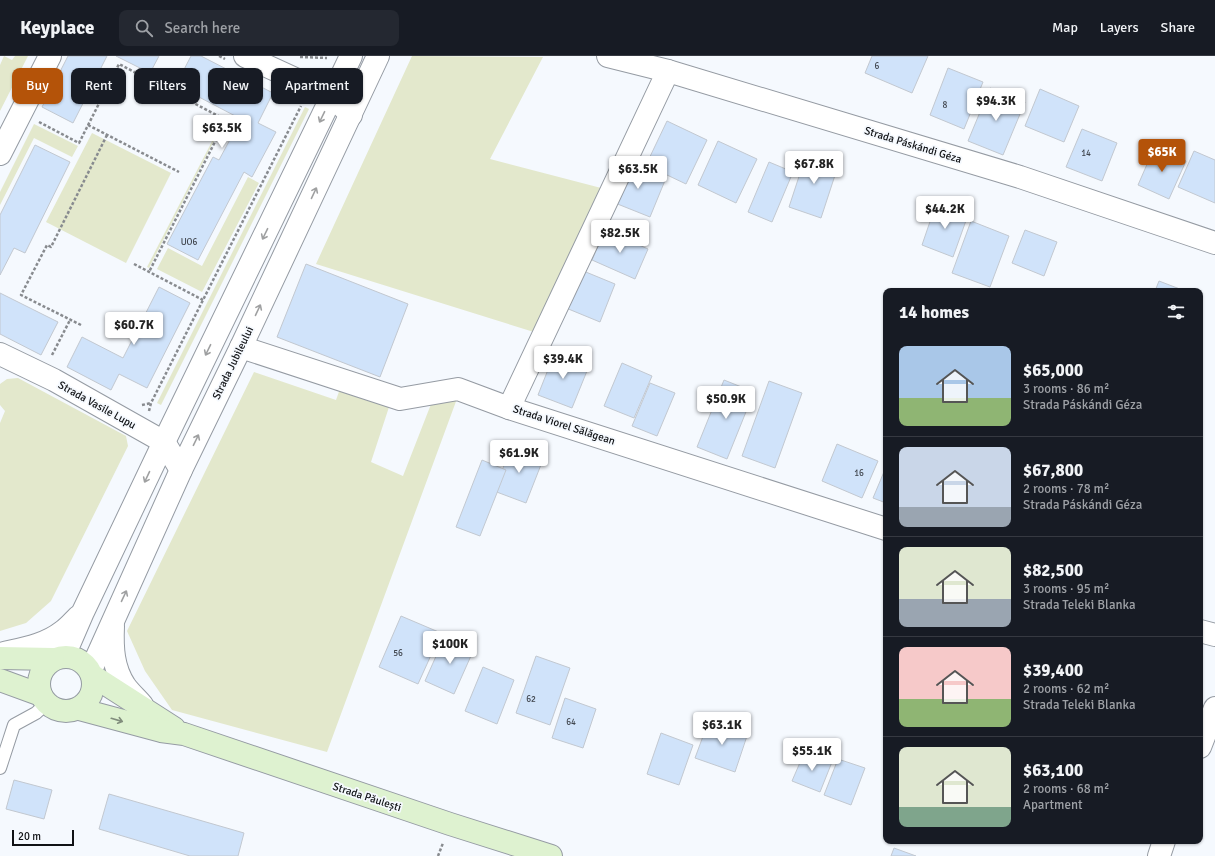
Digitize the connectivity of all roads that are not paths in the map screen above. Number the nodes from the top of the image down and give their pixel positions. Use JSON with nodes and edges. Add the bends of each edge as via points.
{"nodes":[{"id":1,"x":50,"y":56,"type":"edge"},
{"id":2,"x":245,"y":56,"type":"edge"},
{"id":3,"x":351,"y":56,"type":"edge"},
{"id":4,"x":378,"y":56,"type":"edge"},
{"id":5,"x":608,"y":56,"type":"edge"},
{"id":6,"x":271,"y":68,"type":"edge"},
{"id":7,"x":345,"y":68,"type":"edge"},
{"id":8,"x":668,"y":71,"type":"junction"},
{"id":9,"x":328,"y":104,"type":"edge"},
{"id":10,"x":340,"y":104,"type":"edge"},
{"id":11,"x":351,"y":115,"type":"junction"},
{"id":12,"x":0,"y":154,"type":"edge"},
{"id":13,"x":1215,"y":243,"type":"edge"},
{"id":14,"x":241,"y":347,"type":"junction"},
{"id":15,"x":0,"y":354,"type":"edge"},
{"id":16,"x":509,"y":408,"type":"junction"},
{"id":17,"x":164,"y":442,"type":"junction"},
{"id":18,"x":181,"y":470,"type":"junction"},
{"id":19,"x":883,"y":528,"type":"edge"},
{"id":20,"x":84,"y":612,"type":"junction"},
{"id":21,"x":112,"y":620,"type":"junction"},
{"id":22,"x":1203,"y":632,"type":"edge"},
{"id":23,"x":1215,"y":635,"type":"edge"},
{"id":24,"x":0,"y":654,"type":"edge"},
{"id":25,"x":0,"y":658,"type":"edge"},
{"id":26,"x":59,"y":658,"type":"junction"},
{"id":27,"x":92,"y":673,"type":"junction"},
{"id":28,"x":0,"y":680,"type":"edge"},
{"id":29,"x":44,"y":699,"type":"junction"},
{"id":30,"x":1215,"y":708,"type":"edge"},
{"id":31,"x":79,"y":709,"type":"junction"},
{"id":32,"x":148,"y":711,"type":"junction"},
{"id":33,"x":184,"y":734,"type":"junction"},
{"id":34,"x":1203,"y":740,"type":"edge"},
{"id":35,"x":0,"y":768,"type":"edge"},
{"id":36,"x":1163,"y":844,"type":"edge"},
{"id":37,"x":551,"y":856,"type":"edge"},
{"id":38,"x":1159,"y":856,"type":"edge"}],
"edges":[{"from":1,"to":12,"type":"street"},
{"from":2,"to":6,"type":"street"},
{"from":3,"to":7,"type":"street"},
{"from":4,"to":11,"type":"street","name":"Strada Jubileului"},
{"from":5,"to":8,"type":"street","name":"Strada Páskándi Géza"},
{"from":8,"to":13,"type":"street","name":"Strada Páskándi Géza","via":[[1020,177]]},
{"from":8,"to":16,"type":"street"},
{"from":9,"to":17,"type":"street","one_way":true},
{"from":10,"to":11,"type":"street"},
{"from":14,"to":11,"type":"street","name":"Strada Jubileului","one_way":true},
{"from":14,"to":16,"type":"street","name":"Strada Viorel Sălăgean","via":[[400,399],[458,389]]},
{"from":18,"to":14,"type":"street","name":"Strada Jubileului","one_way":true},
{"from":15,"to":17,"type":"street","name":"Strada Vasile Lupu","via":[[54,380]]},
{"from":16,"to":19,"type":"street","name":"Strada Viorel Sălăgean"},
{"from":17,"to":18,"type":"street","name":"Strada Vasile Lupu"},
{"from":17,"to":20,"type":"street","one_way":true},
{"from":21,"to":18,"type":"street","name":"Strada Jubileului","one_way":true},
{"from":20,"to":24,"type":"street","via":[[49,640]]},
{"from":20,"to":26,"type":"street"},
{"from":21,"to":27,"type":"street","name":"Strada Jubileului"},
{"from":21,"to":32,"type":"street","via":[[113,657],[118,673],[126,687]]},
{"from":22,"to":23,"type":"street"},
{"from":25,"to":26,"type":"main road"},
{"from":26,"to":27,"type":"main road","via":[[75,657]]},
{"from":26,"to":29,"type":"main road","via":[[45,666],[41,673],[39,688]]},
{"from":27,"to":31,"type":"main road","via":[[94,687],[91,697]]},
{"from":27,"to":32,"type":"main road","name":"Strada Păulești"},
{"from":28,"to":29,"type":"main road"},
{"from":29,"to":31,"type":"main road","via":[[60,711]]},
{"from":29,"to":35,"type":"lane","via":[[36,713],[14,725]]},
{"from":30,"to":34,"type":"street"},
{"from":31,"to":33,"type":"main road","name":"Strada Păulești","one_way":true,"via":[[161,731]]},
{"from":32,"to":33,"type":"main road","name":"Strada Păulești"},
{"from":33,"to":37,"type":"main road","name":"Strada Păulești","via":[[436,820]]},
{"from":36,"to":38,"type":"street"}]}
